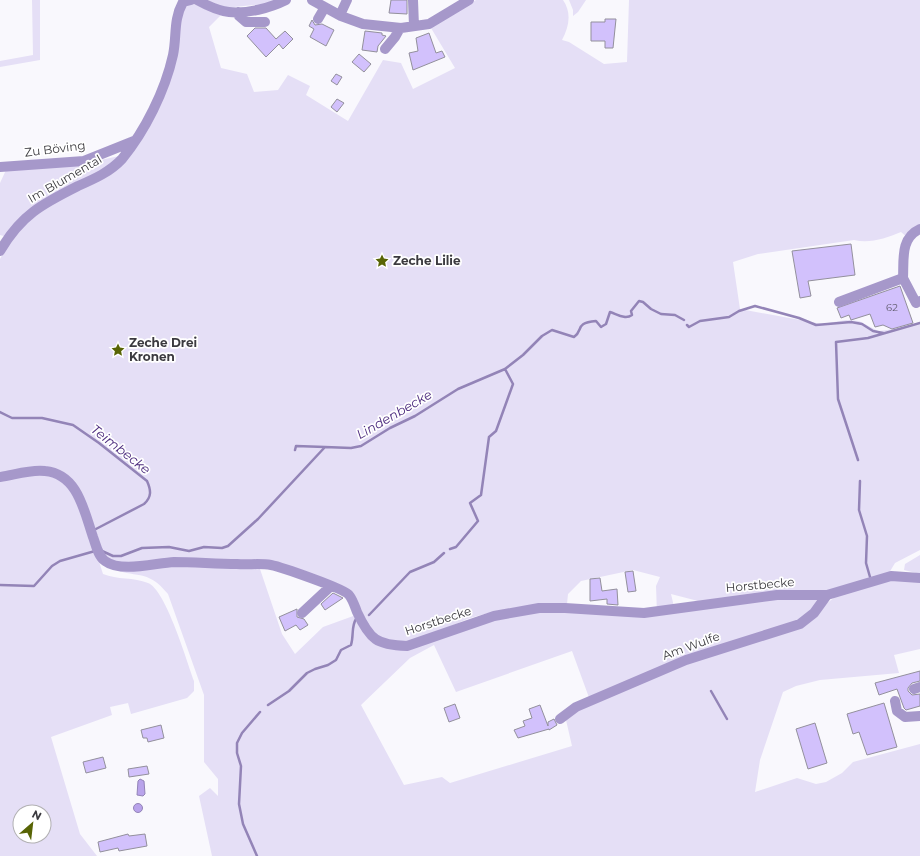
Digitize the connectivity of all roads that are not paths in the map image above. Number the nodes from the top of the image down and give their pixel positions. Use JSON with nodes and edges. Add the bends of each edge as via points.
{"nodes":[{"id":1,"x":191,"y":0,"type":"edge"},
{"id":2,"x":197,"y":0,"type":"edge"},
{"id":3,"x":286,"y":0,"type":"edge"},
{"id":4,"x":312,"y":0,"type":"edge"},
{"id":5,"x":413,"y":0,"type":"edge"},
{"id":6,"x":470,"y":0,"type":"edge"},
{"id":7,"x":349,"y":3,"type":"edge"},
{"id":8,"x":325,"y":7,"type":"junction"},
{"id":9,"x":238,"y":12,"type":"junction"},
{"id":10,"x":343,"y":17,"type":"junction"},
{"id":11,"x":318,"y":19,"type":"dead end"},
{"id":12,"x":265,"y":22,"type":"dead end"},
{"id":13,"x":414,"y":26,"type":"junction"},
{"id":14,"x":400,"y":28,"type":"junction"},
{"id":15,"x":386,"y":49,"type":"dead end"},
{"id":16,"x":134,"y":141,"type":"junction"},
{"id":17,"x":0,"y":167,"type":"edge"},
{"id":18,"x":920,"y":229,"type":"edge"},
{"id":19,"x":0,"y":251,"type":"edge"},
{"id":20,"x":903,"y":278,"type":"junction"},
{"id":21,"x":838,"y":302,"type":"dead end"},
{"id":22,"x":918,"y":302,"type":"edge"},
{"id":23,"x":0,"y":477,"type":"edge"},
{"id":24,"x":920,"y":578,"type":"edge"},
{"id":25,"x":331,"y":586,"type":"junction"},
{"id":26,"x":827,"y":596,"type":"junction"},
{"id":27,"x":302,"y":613,"type":"dead end"},
{"id":28,"x":895,"y":701,"type":"dead end"},
{"id":29,"x":920,"y":716,"type":"edge"},
{"id":30,"x":560,"y":719,"type":"dead end"}],
"edges":[{"from":1,"to":16,"type":"street","name":"Im Blumental","via":[[183,2],[176,13],[172,57],[157,99],[143,129]]},
{"from":2,"to":9,"type":"street","via":[[228,12]]},
{"from":3,"to":9,"type":"street","via":[[276,5]]},
{"from":4,"to":8,"type":"street"},
{"from":5,"to":13,"type":"street"},
{"from":6,"to":13,"type":"street","via":[[428,24]]},
{"from":7,"to":10,"type":"street"},
{"from":8,"to":10,"type":"street"},
{"from":8,"to":11,"type":"street"},
{"from":9,"to":12,"type":"street","via":[[238,16],[246,22]]},
{"from":10,"to":14,"type":"street","via":[[363,24]]},
{"from":13,"to":14,"type":"street"},
{"from":14,"to":15,"type":"street"},
{"from":16,"to":17,"type":"street","name":"Zu Böving","via":[[84,161]]},
{"from":16,"to":19,"type":"street","name":"Im Blumental","via":[[121,159],[107,172],[61,194],[22,219]]},
{"from":18,"to":20,"type":"street","via":[[910,235],[905,243]]},
{"from":20,"to":21,"type":"street"},
{"from":20,"to":22,"type":"street"},
{"from":23,"to":25,"type":"street","name":"Horstbecke","via":[[44,470],[54,472],[67,480],[78,493],[100,555],[112,564],[132,567],[172,562],[270,565]]},
{"from":24,"to":26,"type":"street","name":"Horstbecke","via":[[891,576]]},
{"from":25,"to":26,"type":"street","name":"Horstbecke","via":[[349,595],[361,621],[380,643],[407,646],[494,616],[538,608],[644,613],[777,595]]},
{"from":25,"to":27,"type":"street"},
{"from":26,"to":30,"type":"street","name":"Am Wulfe","via":[[814,613],[800,624],[686,660],[576,707]]},
{"from":28,"to":29,"type":"street","via":[[897,711],[905,717]]}]}
